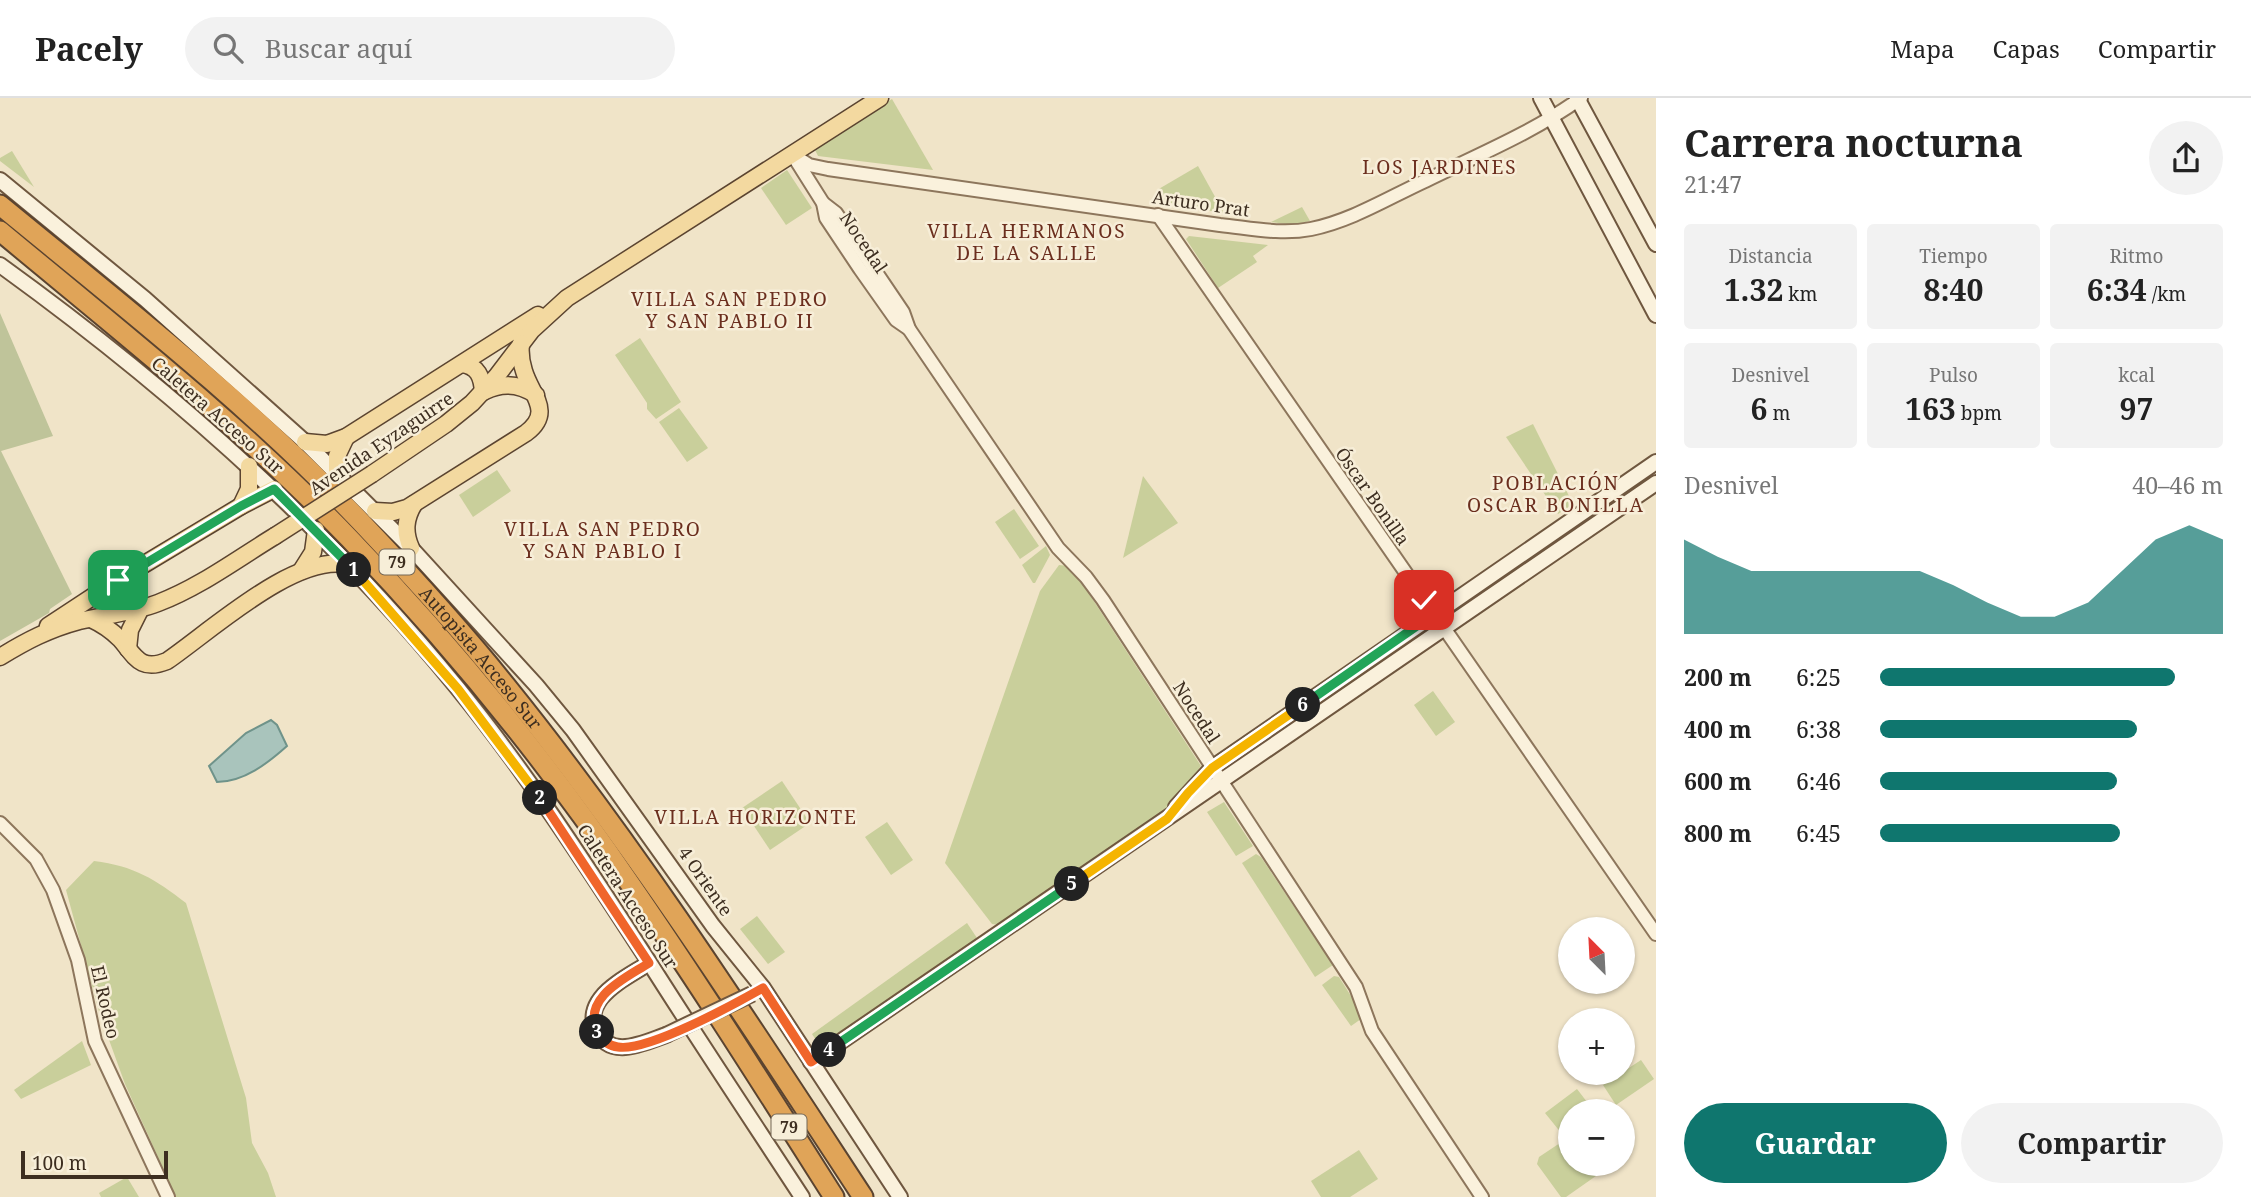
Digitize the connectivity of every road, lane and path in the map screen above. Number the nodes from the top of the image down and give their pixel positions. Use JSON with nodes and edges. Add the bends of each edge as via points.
{"nodes":[{"id":1,"x":880,"y":98,"type":"edge"},
{"id":2,"x":1541,"y":98,"type":"edge"},
{"id":3,"x":1557,"y":98,"type":"edge"},
{"id":4,"x":1579,"y":99,"type":"edge"},
{"id":5,"x":1564,"y":110,"type":"junction"},
{"id":6,"x":1551,"y":119,"type":"junction"},
{"id":7,"x":792,"y":154,"type":"junction"},
{"id":8,"x":0,"y":180,"type":"edge"},
{"id":9,"x":0,"y":205,"type":"edge"},
{"id":10,"x":1157,"y":215,"type":"junction"},
{"id":11,"x":0,"y":231,"type":"edge"},
{"id":12,"x":1656,"y":244,"type":"edge"},
{"id":13,"x":0,"y":265,"type":"edge"},
{"id":14,"x":567,"y":298,"type":"junction"},
{"id":15,"x":1656,"y":315,"type":"edge"},
{"id":16,"x":521,"y":343,"type":"junction"},
{"id":17,"x":462,"y":364,"type":"junction"},
{"id":18,"x":483,"y":392,"type":"junction"},
{"id":19,"x":536,"y":395,"type":"junction"},
{"id":20,"x":346,"y":437,"type":"junction"},
{"id":21,"x":305,"y":442,"type":"junction"},
{"id":22,"x":1656,"y":462,"type":"edge"},
{"id":23,"x":249,"y":466,"type":"junction"},
{"id":24,"x":337,"y":474,"type":"junction"},
{"id":25,"x":1656,"y":483,"type":"edge"},
{"id":26,"x":274,"y":489,"type":"junction"},
{"id":27,"x":414,"y":504,"type":"junction"},
{"id":28,"x":241,"y":506,"type":"junction"},
{"id":29,"x":375,"y":511,"type":"junction"},
{"id":30,"x":316,"y":530,"type":"junction"},
{"id":31,"x":411,"y":548,"type":"junction"},
{"id":32,"x":349,"y":565,"type":"junction"},
{"id":33,"x":301,"y":570,"type":"junction"},
{"id":34,"x":134,"y":572,"type":"junction"},
{"id":35,"x":141,"y":608,"type":"junction"},
{"id":36,"x":1434,"y":614,"type":"junction"},
{"id":37,"x":91,"y":619,"type":"junction"},
{"id":38,"x":1444,"y":628,"type":"junction"},
{"id":39,"x":38,"y":635,"type":"junction"},
{"id":40,"x":128,"y":649,"type":"junction"},
{"id":41,"x":0,"y":657,"type":"edge"},
{"id":42,"x":1212,"y":768,"type":"junction"},
{"id":43,"x":1221,"y":780,"type":"junction"},
{"id":44,"x":1167,"y":819,"type":"junction"},
{"id":45,"x":0,"y":823,"type":"edge"},
{"id":46,"x":1656,"y":934,"type":"edge"},
{"id":47,"x":649,"y":963,"type":"junction"},
{"id":48,"x":757,"y":991,"type":"junction"},
{"id":49,"x":811,"y":1062,"type":"junction"},
{"id":50,"x":168,"y":1197,"type":"edge"},
{"id":51,"x":802,"y":1197,"type":"edge"},
{"id":52,"x":834,"y":1197,"type":"edge"},
{"id":53,"x":863,"y":1197,"type":"edge"},
{"id":54,"x":900,"y":1197,"type":"edge"},
{"id":55,"x":1482,"y":1197,"type":"edge"}],
"edges":[{"from":1,"to":7,"type":"main road","name":"Avenida Eyzaguirre"},
{"from":2,"to":6,"type":"main road"},
{"from":3,"to":5,"type":"street"},
{"from":4,"to":5,"type":"street","name":"Arturo Prat"},
{"from":4,"to":12,"type":"main road"},
{"from":5,"to":6,"type":"street","name":"Arturo Prat"},
{"from":6,"to":10,"type":"street","name":"Arturo Prat","via":[[1368,208],[1321,226],[1276,231]]},
{"from":6,"to":15,"type":"main road"},
{"from":7,"to":10,"type":"street","name":"Arturo Prat","via":[[809,165],[828,169]]},
{"from":7,"to":14,"type":"main road","name":"Avenida Eyzaguirre"},
{"from":7,"to":42,"type":"street","name":"Nocedal","via":[[823,203],[827,218],[895,320],[909,329],[1058,548],[1103,600]]},
{"from":8,"to":21,"type":"main road","name":"Caletera Acceso Sur","via":[[145,299]]},
{"from":9,"to":53,"type":"highway","name":"Autopista Acceso Sur","number":"79","via":[[246,412],[357,518],[441,609],[546,737],[659,891]]},
{"from":10,"to":36,"type":"street","name":"Óscar Bonilla"},
{"from":11,"to":52,"type":"highway","name":"Autopista Acceso Sur","number":"79","via":[[273,464],[449,649],[556,781],[625,876]]},
{"from":13,"to":23,"type":"main road","name":"Caletera Acceso Sur","via":[[121,356]]},
{"from":14,"to":16,"type":"main road","name":"Avenida Eyzaguirre"},
{"from":14,"to":17,"type":"main road"},
{"from":16,"to":18,"type":"main road","name":"Avenida Eyzaguirre"},
{"from":16,"to":19,"type":"main road","via":[[523,371]]},
{"from":17,"to":18,"type":"main road","via":[[477,370]]},
{"from":17,"to":20,"type":"main road"},
{"from":18,"to":19,"type":"main road","via":[[506,385]]},
{"from":18,"to":35,"type":"main road","name":"Avenida Eyzaguirre","bridge":true,"via":[[446,424],[275,536],[186,590]]},
{"from":19,"to":27,"type":"main road","via":[[539,416],[530,430]]},
{"from":20,"to":21,"type":"main road","via":[[327,444]]},
{"from":20,"to":24,"type":"main road","via":[[337,456]]},
{"from":21,"to":24,"type":"main road","name":"Caletera Acceso Sur"},
{"from":22,"to":36,"type":"main road"},
{"from":23,"to":26,"type":"main road","name":"Caletera Acceso Sur"},
{"from":23,"to":28,"type":"main road","via":[[249,489]]},
{"from":24,"to":29,"type":"main road","name":"Caletera Acceso Sur"},
{"from":25,"to":38,"type":"main road"},
{"from":26,"to":28,"type":"main road"},
{"from":26,"to":30,"type":"main road","name":"Caletera Acceso Sur"},
{"from":27,"to":29,"type":"main road","via":[[393,512]]},
{"from":27,"to":31,"type":"main road","via":[[406,524]]},
{"from":28,"to":34,"type":"main road"},
{"from":29,"to":31,"type":"main road","name":"4 Oriente"},
{"from":30,"to":32,"type":"main road","name":"Caletera Acceso Sur"},
{"from":30,"to":33,"type":"main road","via":[[313,552]]},
{"from":31,"to":48,"type":"main road","name":"4 Oriente","via":[[573,730]]},
{"from":32,"to":33,"type":"main road","via":[[329,563]]},
{"from":32,"to":47,"type":"main road","name":"Caletera Acceso Sur","via":[[432,658],[508,754]]},
{"from":33,"to":40,"type":"main road","via":[[167,661],[147,664]]},
{"from":34,"to":35,"type":"main road","via":[[129,588]]},
{"from":34,"to":39,"type":"main road","via":[[71,609]]},
{"from":35,"to":37,"type":"main road","name":"Avenida Eyzaguirre"},
{"from":35,"to":40,"type":"main road","via":[[130,630]]},
{"from":36,"to":38,"type":"street","name":"Óscar Bonilla"},
{"from":36,"to":42,"type":"main road"},
{"from":37,"to":39,"type":"main road","name":"Avenida Eyzaguirre"},
{"from":37,"to":40,"type":"main road"},
{"from":38,"to":43,"type":"main road"},
{"from":38,"to":46,"type":"street","name":"Óscar Bonilla"},
{"from":39,"to":41,"type":"main road","name":"Avenida Eyzaguirre"},
{"from":42,"to":43,"type":"street","name":"Nocedal"},
{"from":42,"to":44,"type":"main road"},
{"from":43,"to":44,"type":"main road"},
{"from":43,"to":55,"type":"street","name":"Nocedal","via":[[1356,987],[1372,1031]]},
{"from":44,"to":49,"type":"main road"},
{"from":45,"to":50,"type":"street","name":"El Rodeo","via":[[36,859],[53,890],[78,960],[95,1041]]},
{"from":47,"to":48,"type":"main road","bridge":true,"via":[[605,993],[594,1011],[594,1025],[604,1041],[621,1048],[634,1046]]},
{"from":47,"to":51,"type":"main road","name":"Caletera Acceso Sur"},
{"from":48,"to":49,"type":"main road","name":"4 Oriente"},
{"from":49,"to":54,"type":"main road","name":"4 Oriente"}]}
